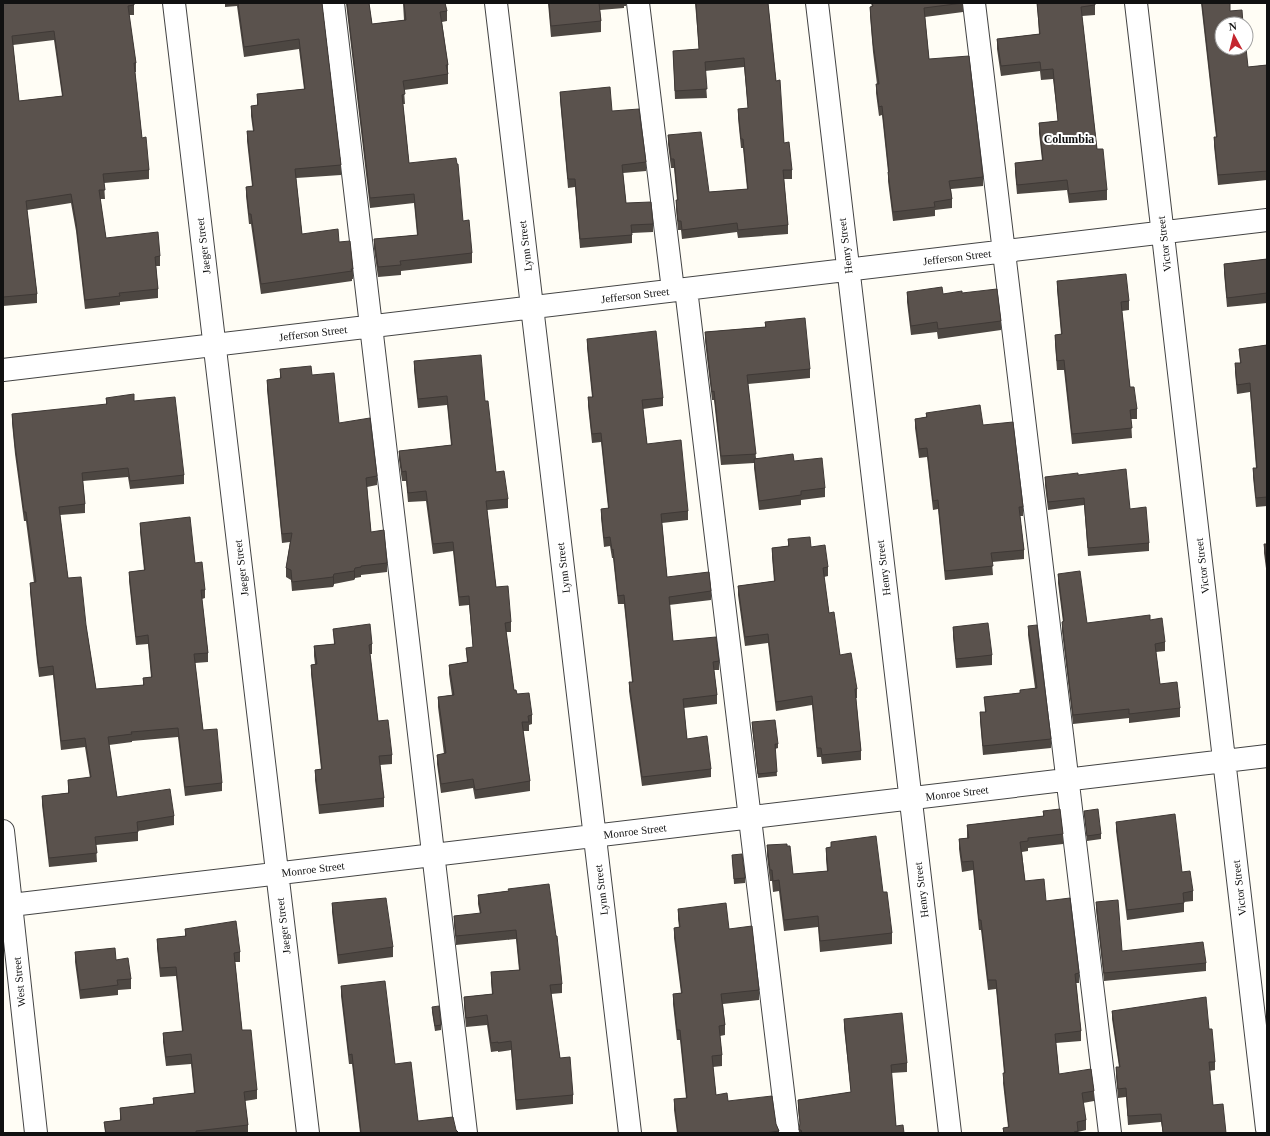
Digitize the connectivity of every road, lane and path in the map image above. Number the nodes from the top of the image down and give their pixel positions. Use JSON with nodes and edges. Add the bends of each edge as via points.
{"nodes":[{"id":1,"x":174,"y":3,"type":"edge"},
{"id":2,"x":333,"y":3,"type":"edge"},
{"id":3,"x":496,"y":3,"type":"edge"},
{"id":4,"x":638,"y":3,"type":"edge"},
{"id":5,"x":817,"y":3,"type":"edge"},
{"id":6,"x":974,"y":3,"type":"edge"},
{"id":7,"x":1136,"y":3,"type":"edge"},
{"id":8,"x":1267,"y":220,"type":"edge"},
{"id":9,"x":1163,"y":232,"type":"junction"},
{"id":10,"x":1004,"y":251,"type":"junction"},
{"id":11,"x":848,"y":270,"type":"junction"},
{"id":12,"x":679,"y":290,"type":"junction"},
{"id":13,"x":532,"y":307,"type":"junction"},
{"id":14,"x":371,"y":326,"type":"junction"},
{"id":15,"x":214,"y":345,"type":"junction"},
{"id":16,"x":3,"y":370,"type":"edge"},
{"id":17,"x":1267,"y":756,"type":"edge"},
{"id":18,"x":1224,"y":761,"type":"junction"},
{"id":19,"x":1067,"y":780,"type":"junction"},
{"id":20,"x":910,"y":798,"type":"junction"},
{"id":21,"x":750,"y":818,"type":"junction"},
{"id":22,"x":3,"y":831,"type":"edge"},
{"id":23,"x":594,"y":836,"type":"junction"},
{"id":24,"x":433,"y":855,"type":"junction"},
{"id":25,"x":277,"y":874,"type":"junction"},
{"id":26,"x":7,"y":906,"type":"edge"},
{"id":27,"x":1267,"y":1129,"type":"edge"},
{"id":28,"x":36,"y":1133,"type":"edge"},
{"id":29,"x":308,"y":1133,"type":"edge"},
{"id":30,"x":466,"y":1133,"type":"edge"},
{"id":31,"x":630,"y":1133,"type":"edge"},
{"id":32,"x":788,"y":1133,"type":"edge"},
{"id":33,"x":950,"y":1133,"type":"edge"},
{"id":34,"x":1110,"y":1133,"type":"edge"}],
"edges":[{"from":1,"to":15,"type":"street","name":"Jaeger Street"},
{"from":2,"to":14,"type":"street"},
{"from":3,"to":13,"type":"street","name":"Lynn Street"},
{"from":4,"to":12,"type":"street"},
{"from":5,"to":11,"type":"street","name":"Henry Street"},
{"from":6,"to":10,"type":"street"},
{"from":7,"to":9,"type":"street","name":"Victor Street"},
{"from":8,"to":9,"type":"street","name":"Jefferson Street"},
{"from":9,"to":10,"type":"street","name":"Jefferson Street"},
{"from":9,"to":18,"type":"street","name":"Victor Street"},
{"from":10,"to":11,"type":"street","name":"Jefferson Street"},
{"from":10,"to":19,"type":"street"},
{"from":11,"to":12,"type":"street","name":"Jefferson Street"},
{"from":11,"to":20,"type":"street","name":"Henry Street"},
{"from":12,"to":13,"type":"street","name":"Jefferson Street"},
{"from":12,"to":21,"type":"street"},
{"from":13,"to":14,"type":"street","name":"Jefferson Street"},
{"from":13,"to":23,"type":"street","name":"Lynn Street"},
{"from":14,"to":15,"type":"street","name":"Jefferson Street"},
{"from":14,"to":24,"type":"street"},
{"from":15,"to":16,"type":"street","name":"Jefferson Street"},
{"from":15,"to":25,"type":"street","name":"Jaeger Street"},
{"from":17,"to":18,"type":"street","name":"Monroe Street"},
{"from":18,"to":19,"type":"street","name":"Monroe Street"},
{"from":18,"to":27,"type":"street","name":"Victor Street"},
{"from":19,"to":20,"type":"street","name":"Monroe Street"},
{"from":19,"to":34,"type":"street"},
{"from":20,"to":21,"type":"street","name":"Monroe Street"},
{"from":20,"to":33,"type":"street","name":"Henry Street"},
{"from":21,"to":23,"type":"street","name":"Monroe Street"},
{"from":21,"to":32,"type":"street"},
{"from":22,"to":26,"type":"street","name":"West Street"},
{"from":23,"to":24,"type":"street","name":"Monroe Street"},
{"from":23,"to":31,"type":"street","name":"Lynn Street"},
{"from":24,"to":25,"type":"street","name":"Monroe Street"},
{"from":24,"to":30,"type":"street"},
{"from":25,"to":26,"type":"street","name":"Monroe Street"},
{"from":25,"to":29,"type":"street","name":"Jaeger Street"},
{"from":26,"to":28,"type":"street","name":"West Street"}]}
